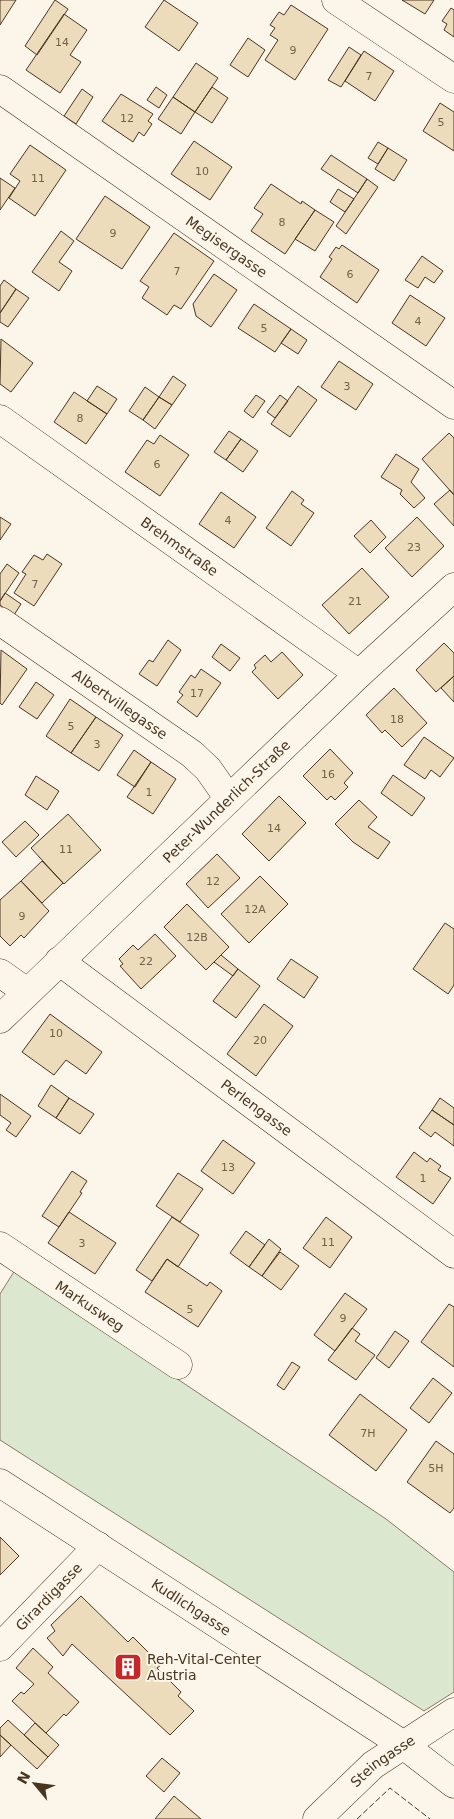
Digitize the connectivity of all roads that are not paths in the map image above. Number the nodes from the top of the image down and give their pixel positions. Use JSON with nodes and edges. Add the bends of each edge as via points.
{"nodes":[{"id":1,"x":336,"y":0,"type":"edge"},
{"id":2,"x":454,"y":79,"type":"edge"},
{"id":3,"x":0,"y":89,"type":"edge"},
{"id":4,"x":454,"y":405,"type":"edge"},
{"id":5,"x":0,"y":419,"type":"edge"},
{"id":6,"x":454,"y":587,"type":"edge"},
{"id":7,"x":0,"y":621,"type":"edge"},
{"id":8,"x":359,"y":674,"type":"junction"},
{"id":9,"x":229,"y":799,"type":"junction"},
{"id":10,"x":59,"y":961,"type":"junction"},
{"id":11,"x":0,"y":973,"type":"edge"},
{"id":12,"x":27,"y":992,"type":"junction"},
{"id":13,"x":0,"y":1019,"type":"edge"},
{"id":14,"x":0,"y":1246,"type":"edge"},
{"id":15,"x":454,"y":1254,"type":"edge"},
{"id":16,"x":178,"y":1365,"type":"dead end"},
{"id":17,"x":0,"y":1483,"type":"edge"},
{"id":18,"x":98,"y":1546,"type":"junction"},
{"id":19,"x":0,"y":1648,"type":"edge"},
{"id":20,"x":454,"y":1712,"type":"edge"},
{"id":21,"x":402,"y":1744,"type":"junction"},
{"id":22,"x":454,"y":1784,"type":"edge"},
{"id":23,"x":317,"y":1819,"type":"edge"}],
"edges":[{"from":1,"to":2,"type":"street"},
{"from":3,"to":4,"type":"street","name":"Megisergasse"},
{"from":5,"to":8,"type":"street","name":"Brehmstraße"},
{"from":6,"to":8,"type":"street","name":"Peter-Wunderlich-Straße"},
{"from":7,"to":9,"type":"street","name":"Albertvillegasse","via":[[192,754],[208,769]]},
{"from":8,"to":9,"type":"street","name":"Peter-Wunderlich-Straße"},
{"from":9,"to":10,"type":"street","name":"Peter-Wunderlich-Straße"},
{"from":10,"to":12,"type":"street","name":"Peter-Wunderlich-Straße"},
{"from":10,"to":15,"type":"street","name":"Perlengasse"},
{"from":11,"to":12,"type":"street"},
{"from":12,"to":13,"type":"street","name":"Peter-Wunderlich-Straße"},
{"from":14,"to":16,"type":"street","name":"Markusweg"},
{"from":17,"to":18,"type":"street","name":"Kudlichgasse"},
{"from":18,"to":19,"type":"street","name":"Girardigasse"},
{"from":18,"to":21,"type":"street","name":"Kudlichgasse"},
{"from":20,"to":21,"type":"street","name":"Steingasse"},
{"from":21,"to":22,"type":"street","name":"Kudlichgasse"},
{"from":21,"to":23,"type":"street","name":"Steingasse","via":[[373,1765]]}]}
